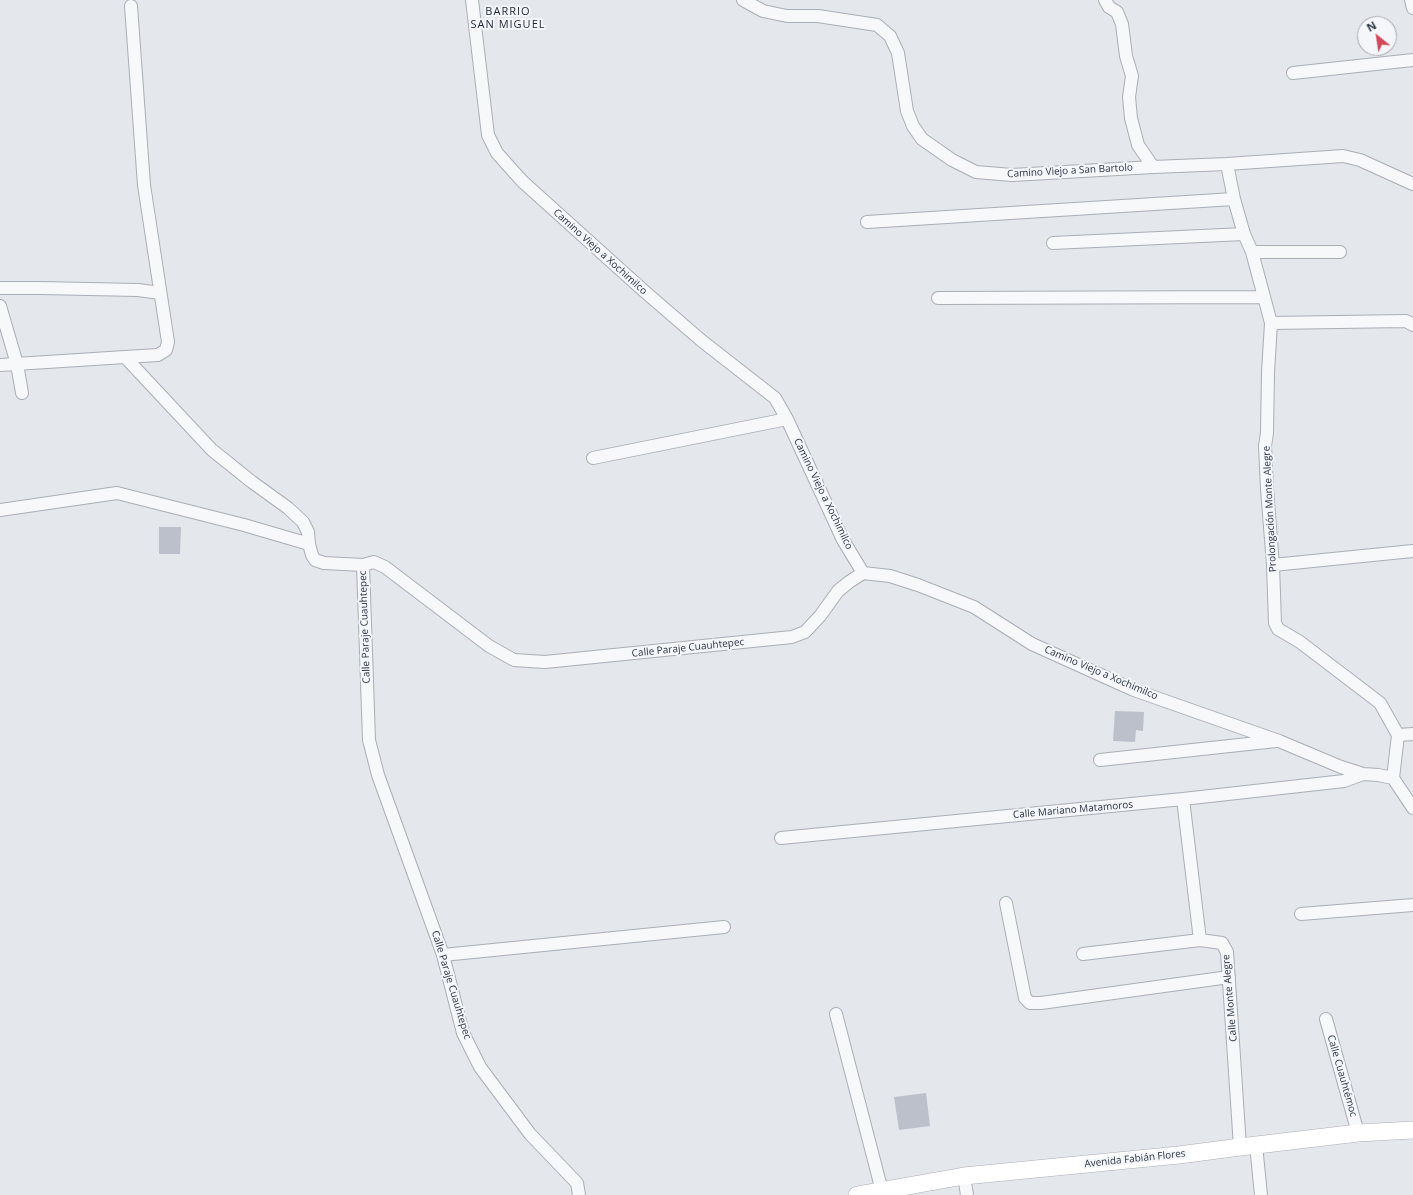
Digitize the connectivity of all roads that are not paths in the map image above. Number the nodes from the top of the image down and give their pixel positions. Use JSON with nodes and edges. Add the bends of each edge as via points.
{"nodes":[{"id":1,"x":472,"y":0,"type":"edge"},
{"id":2,"x":743,"y":0,"type":"edge"},
{"id":3,"x":1105,"y":0,"type":"edge"},
{"id":4,"x":1411,"y":0,"type":"edge"},
{"id":5,"x":131,"y":6,"type":"dead end"},
{"id":6,"x":1413,"y":8,"type":"edge"},
{"id":7,"x":1413,"y":60,"type":"edge"},
{"id":8,"x":1293,"y":73,"type":"dead end"},
{"id":9,"x":1227,"y":164,"type":"junction"},
{"id":10,"x":1153,"y":167,"type":"junction"},
{"id":11,"x":1413,"y":184,"type":"edge"},
{"id":12,"x":1234,"y":199,"type":"junction"},
{"id":13,"x":866,"y":222,"type":"dead end"},
{"id":14,"x":1244,"y":234,"type":"junction"},
{"id":15,"x":1053,"y":243,"type":"dead end"},
{"id":16,"x":1252,"y":252,"type":"junction"},
{"id":17,"x":1340,"y":252,"type":"dead end"},
{"id":18,"x":0,"y":288,"type":"edge"},
{"id":19,"x":160,"y":293,"type":"junction"},
{"id":20,"x":1264,"y":297,"type":"junction"},
{"id":21,"x":938,"y":298,"type":"dead end"},
{"id":22,"x":0,"y":306,"type":"edge"},
{"id":23,"x":1271,"y":323,"type":"junction"},
{"id":24,"x":1413,"y":325,"type":"edge"},
{"id":25,"x":125,"y":357,"type":"junction"},
{"id":26,"x":17,"y":364,"type":"junction"},
{"id":27,"x":0,"y":365,"type":"edge"},
{"id":28,"x":22,"y":393,"type":"dead end"},
{"id":29,"x":787,"y":419,"type":"junction"},
{"id":30,"x":593,"y":458,"type":"dead end"},
{"id":31,"x":0,"y":510,"type":"edge"},
{"id":32,"x":309,"y":544,"type":"junction"},
{"id":33,"x":1413,"y":551,"type":"edge"},
{"id":34,"x":363,"y":565,"type":"junction"},
{"id":35,"x":1273,"y":565,"type":"junction"},
{"id":36,"x":864,"y":573,"type":"junction"},
{"id":37,"x":1413,"y":734,"type":"edge"},
{"id":38,"x":1398,"y":735,"type":"junction"},
{"id":39,"x":1279,"y":741,"type":"junction"},
{"id":40,"x":1100,"y":760,"type":"dead end"},
{"id":41,"x":1363,"y":774,"type":"junction"},
{"id":42,"x":1393,"y":778,"type":"junction"},
{"id":43,"x":1183,"y":800,"type":"junction"},
{"id":44,"x":1413,"y":808,"type":"edge"},
{"id":45,"x":781,"y":838,"type":"dead end"},
{"id":46,"x":1006,"y":903,"type":"dead end"},
{"id":47,"x":1413,"y":905,"type":"edge"},
{"id":48,"x":1301,"y":914,"type":"dead end"},
{"id":49,"x":724,"y":927,"type":"dead end"},
{"id":50,"x":1200,"y":940,"type":"junction"},
{"id":51,"x":1083,"y":954,"type":"dead end"},
{"id":52,"x":442,"y":955,"type":"junction"},
{"id":53,"x":1229,"y":977,"type":"junction"},
{"id":54,"x":836,"y":1014,"type":"dead end"},
{"id":55,"x":1326,"y":1019,"type":"dead end"},
{"id":56,"x":1413,"y":1130,"type":"edge"},
{"id":57,"x":1358,"y":1133,"type":"junction"},
{"id":58,"x":1248,"y":1146,"type":"junction"},
{"id":59,"x":964,"y":1176,"type":"junction"},
{"id":60,"x":869,"y":1193,"type":"edge"},
{"id":61,"x":579,"y":1195,"type":"edge"},
{"id":62,"x":967,"y":1195,"type":"edge"},
{"id":63,"x":1261,"y":1195,"type":"edge"}],
"edges":[{"from":1,"to":29,"type":"street","name":"Camino Viejo a Xochimilco","via":[[488,135],[497,153],[522,181],[638,286],[702,341],[775,398]]},
{"from":2,"to":10,"type":"street","name":"Camino Viejo a San Bartolo","via":[[763,11],[787,16],[818,16],[877,25],[890,36],[898,53],[907,111],[913,126],[922,139],[952,160],[976,172],[1012,175]]},
{"from":3,"to":10,"type":"street","via":[[1109,7],[1117,12],[1122,24],[1126,56],[1132,76],[1129,97],[1131,118],[1138,146]]},
{"from":4,"to":6,"type":"street"},
{"from":5,"to":19,"type":"street","via":[[144,185]]},
{"from":7,"to":8,"type":"street"},
{"from":9,"to":10,"type":"street","name":"Camino Viejo a San Bartolo"},
{"from":9,"to":11,"type":"street","via":[[1342,156],[1360,160]]},
{"from":9,"to":12,"type":"street","name":"Prolongación Monte Alegre"},
{"from":12,"to":13,"type":"street"},
{"from":12,"to":14,"type":"street","name":"Prolongación Monte Alegre"},
{"from":14,"to":15,"type":"street"},
{"from":14,"to":16,"type":"street","name":"Prolongación Monte Alegre"},
{"from":16,"to":17,"type":"street"},
{"from":16,"to":20,"type":"street","name":"Prolongación Monte Alegre"},
{"from":18,"to":19,"type":"street","via":[[138,290]]},
{"from":19,"to":25,"type":"street","via":[[168,342],[166,350],[158,355]]},
{"from":20,"to":21,"type":"street"},
{"from":20,"to":23,"type":"street","name":"Prolongación Monte Alegre"},
{"from":22,"to":26,"type":"street"},
{"from":23,"to":24,"type":"street","via":[[1406,321]]},
{"from":23,"to":35,"type":"street","name":"Prolongación Monte Alegre","via":[[1265,446]]},
{"from":25,"to":26,"type":"street"},
{"from":25,"to":32,"type":"street","via":[[212,450],[303,522],[308,532]]},
{"from":26,"to":27,"type":"street"},
{"from":26,"to":28,"type":"street"},
{"from":29,"to":30,"type":"street"},
{"from":29,"to":36,"type":"street","name":"Camino Viejo a Xochimilco","via":[[843,540]]},
{"from":31,"to":32,"type":"street","via":[[117,493]]},
{"from":32,"to":34,"type":"street","via":[[315,560],[324,563]]},
{"from":33,"to":35,"type":"street"},
{"from":34,"to":36,"type":"street","name":"Calle Paraje Cuauhtepec","via":[[374,562],[385,567],[489,646],[514,660],[545,662],[792,637],[805,632],[838,591]]},
{"from":34,"to":52,"type":"street","name":"Calle Paraje Cuauhtepec","via":[[369,740],[378,776]]},
{"from":35,"to":38,"type":"street","name":"Prolongación Monte Alegre","via":[[1274,617],[1278,629],[1300,642],[1380,703]]},
{"from":36,"to":39,"type":"street","name":"Camino Viejo a Xochimilco","via":[[890,576],[918,585],[974,608],[1032,644],[1134,690]]},
{"from":37,"to":38,"type":"street"},
{"from":38,"to":42,"type":"street"},
{"from":39,"to":40,"type":"street"},
{"from":39,"to":41,"type":"street","name":"Camino Viejo a Xochimilco"},
{"from":41,"to":42,"type":"street","name":"Camino Viejo a Xochimilco"},
{"from":41,"to":43,"type":"street","name":"Calle Mariano Matamoros","via":[[1344,781]]},
{"from":42,"to":44,"type":"street"},
{"from":43,"to":45,"type":"street","name":"Calle Mariano Matamoros"},
{"from":43,"to":50,"type":"street"},
{"from":46,"to":53,"type":"street","via":[[1025,998],[1030,1003]]},
{"from":47,"to":48,"type":"street"},
{"from":49,"to":52,"type":"street"},
{"from":50,"to":51,"type":"street"},
{"from":50,"to":53,"type":"street","name":"Calle Monte Alegre","via":[[1222,943],[1227,952]]},
{"from":52,"to":61,"type":"street","name":"Calle Paraje Cuauhtepec","via":[[463,1033],[480,1067],[530,1134],[577,1183]]},
{"from":53,"to":58,"type":"street","name":"Calle Monte Alegre"},
{"from":54,"to":60,"type":"street"},
{"from":55,"to":57,"type":"street","name":"Calle Cuauhtémoc"},
{"from":56,"to":57,"type":"main road","name":"Avenida Fabián Flores"},
{"from":57,"to":58,"type":"main road","name":"Avenida Fabián Flores"},
{"from":58,"to":59,"type":"main road","name":"Avenida Fabián Flores"},
{"from":58,"to":63,"type":"street","name":"Calle Monte Alegre"},
{"from":59,"to":60,"type":"main road","name":"Avenida Fabián Flores"},
{"from":59,"to":62,"type":"street"}]}
